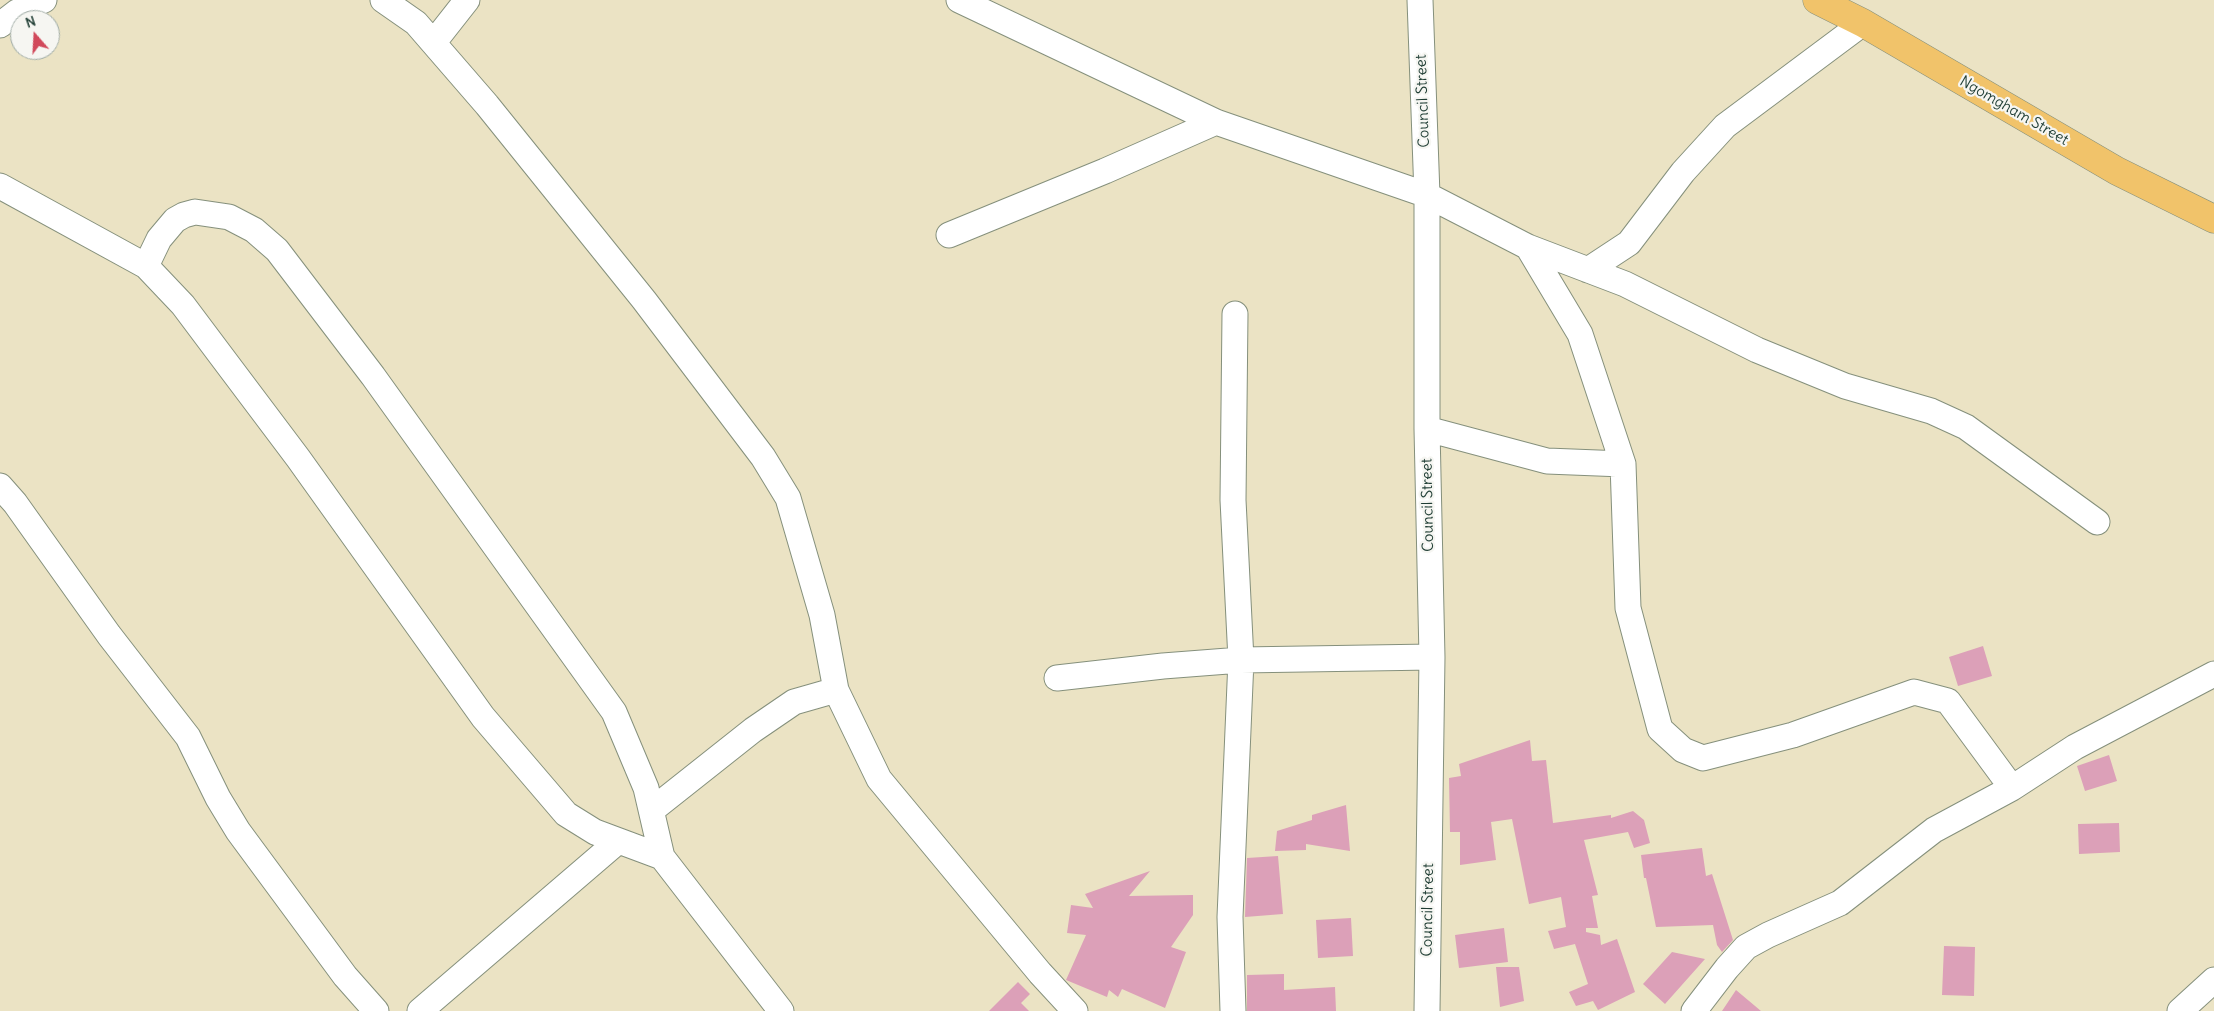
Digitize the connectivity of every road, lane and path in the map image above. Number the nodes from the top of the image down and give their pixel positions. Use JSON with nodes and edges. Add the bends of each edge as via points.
{"nodes":[{"id":1,"x":44,"y":0,"type":"edge"},
{"id":2,"x":384,"y":0,"type":"edge"},
{"id":3,"x":467,"y":0,"type":"edge"},
{"id":4,"x":959,"y":0,"type":"edge"},
{"id":5,"x":1420,"y":0,"type":"edge"},
{"id":6,"x":1817,"y":0,"type":"edge"},
{"id":7,"x":1863,"y":23,"type":"junction"},
{"id":8,"x":0,"y":25,"type":"edge"},
{"id":9,"x":434,"y":42,"type":"junction"},
{"id":10,"x":1216,"y":122,"type":"junction"},
{"id":11,"x":0,"y":186,"type":"edge"},
{"id":12,"x":1428,"y":195,"type":"junction"},
{"id":13,"x":2214,"y":219,"type":"edge"},
{"id":14,"x":949,"y":235,"type":"dead end"},
{"id":15,"x":1629,"y":243,"type":"junction"},
{"id":16,"x":1528,"y":247,"type":"junction"},
{"id":17,"x":146,"y":266,"type":"junction"},
{"id":18,"x":1588,"y":270,"type":"junction"},
{"id":19,"x":1625,"y":284,"type":"junction"},
{"id":20,"x":1235,"y":314,"type":"dead end"},
{"id":21,"x":1427,"y":429,"type":"junction"},
{"id":22,"x":1623,"y":464,"type":"junction"},
{"id":23,"x":0,"y":486,"type":"edge"},
{"id":24,"x":2097,"y":522,"type":"dead end"},
{"id":25,"x":1432,"y":657,"type":"junction"},
{"id":26,"x":1242,"y":660,"type":"junction"},
{"id":27,"x":2214,"y":674,"type":"edge"},
{"id":28,"x":1057,"y":678,"type":"dead end"},
{"id":29,"x":836,"y":690,"type":"junction"},
{"id":30,"x":2012,"y":788,"type":"junction"},
{"id":31,"x":652,"y":810,"type":"junction"},
{"id":32,"x":618,"y":842,"type":"junction"},
{"id":33,"x":662,"y":857,"type":"junction"},
{"id":34,"x":2214,"y":980,"type":"edge"},
{"id":35,"x":376,"y":1011,"type":"edge"},
{"id":36,"x":420,"y":1011,"type":"edge"},
{"id":37,"x":781,"y":1011,"type":"edge"},
{"id":38,"x":1075,"y":1011,"type":"edge"},
{"id":39,"x":1233,"y":1011,"type":"edge"},
{"id":40,"x":1427,"y":1011,"type":"edge"},
{"id":41,"x":1694,"y":1011,"type":"edge"},
{"id":42,"x":2180,"y":1011,"type":"edge"}],
"edges":[{"from":1,"to":8,"type":"street"},
{"from":2,"to":9,"type":"street","via":[[416,23]]},
{"from":3,"to":9,"type":"street"},
{"from":4,"to":10,"type":"street"},
{"from":5,"to":12,"type":"street","name":"Council Street"},
{"from":6,"to":7,"type":"main road","name":"Ngomgham Street"},
{"from":7,"to":13,"type":"main road","name":"Ngomgham Street","via":[[2117,171]]},
{"from":7,"to":15,"type":"street","via":[[1724,126],[1683,172]]},
{"from":9,"to":29,"type":"street","via":[[644,300],[763,457],[788,498],[822,615]]},
{"from":10,"to":12,"type":"street"},
{"from":10,"to":14,"type":"street"},
{"from":11,"to":17,"type":"street"},
{"from":12,"to":16,"type":"street"},
{"from":12,"to":21,"type":"street","name":"Council Street"},
{"from":15,"to":18,"type":"street"},
{"from":15,"to":19,"type":"street"},
{"from":16,"to":18,"type":"street"},
{"from":16,"to":22,"type":"street","via":[[1580,334]]},
{"from":17,"to":31,"type":"street","via":[[159,239],[176,220],[195,212],[229,217],[254,230],[277,250],[373,376],[614,712]]},
{"from":17,"to":32,"type":"street","via":[[183,305],[298,458],[483,717],[566,814],[594,832]]},
{"from":18,"to":19,"type":"street"},
{"from":19,"to":24,"type":"street","via":[[1757,350],[1845,386],[1931,411],[1966,427]]},
{"from":20,"to":26,"type":"street","via":[[1233,500]]},
{"from":21,"to":22,"type":"street","via":[[1548,461]]},
{"from":21,"to":25,"type":"street","name":"Council Street"},
{"from":22,"to":30,"type":"street","via":[[1628,608],[1660,729],[1683,750],[1702,758],[1712,756],[1793,735],[1914,692],[1948,701]]},
{"from":23,"to":35,"type":"street","via":[[188,737],[238,831],[345,976]]},
{"from":25,"to":26,"type":"street"},
{"from":25,"to":40,"type":"street","name":"Council Street"},
{"from":26,"to":28,"type":"street"},
{"from":26,"to":39,"type":"street","via":[[1230,917]]},
{"from":27,"to":30,"type":"street","via":[[2075,747]]},
{"from":29,"to":31,"type":"street","via":[[794,702],[753,730]]},
{"from":29,"to":38,"type":"street","via":[[879,779]]},
{"from":30,"to":41,"type":"street","via":[[1934,830],[1840,903],[1746,947]]},
{"from":31,"to":33,"type":"street"},
{"from":32,"to":33,"type":"street"},
{"from":32,"to":36,"type":"street"},
{"from":33,"to":37,"type":"street"},
{"from":34,"to":42,"type":"street"}]}
